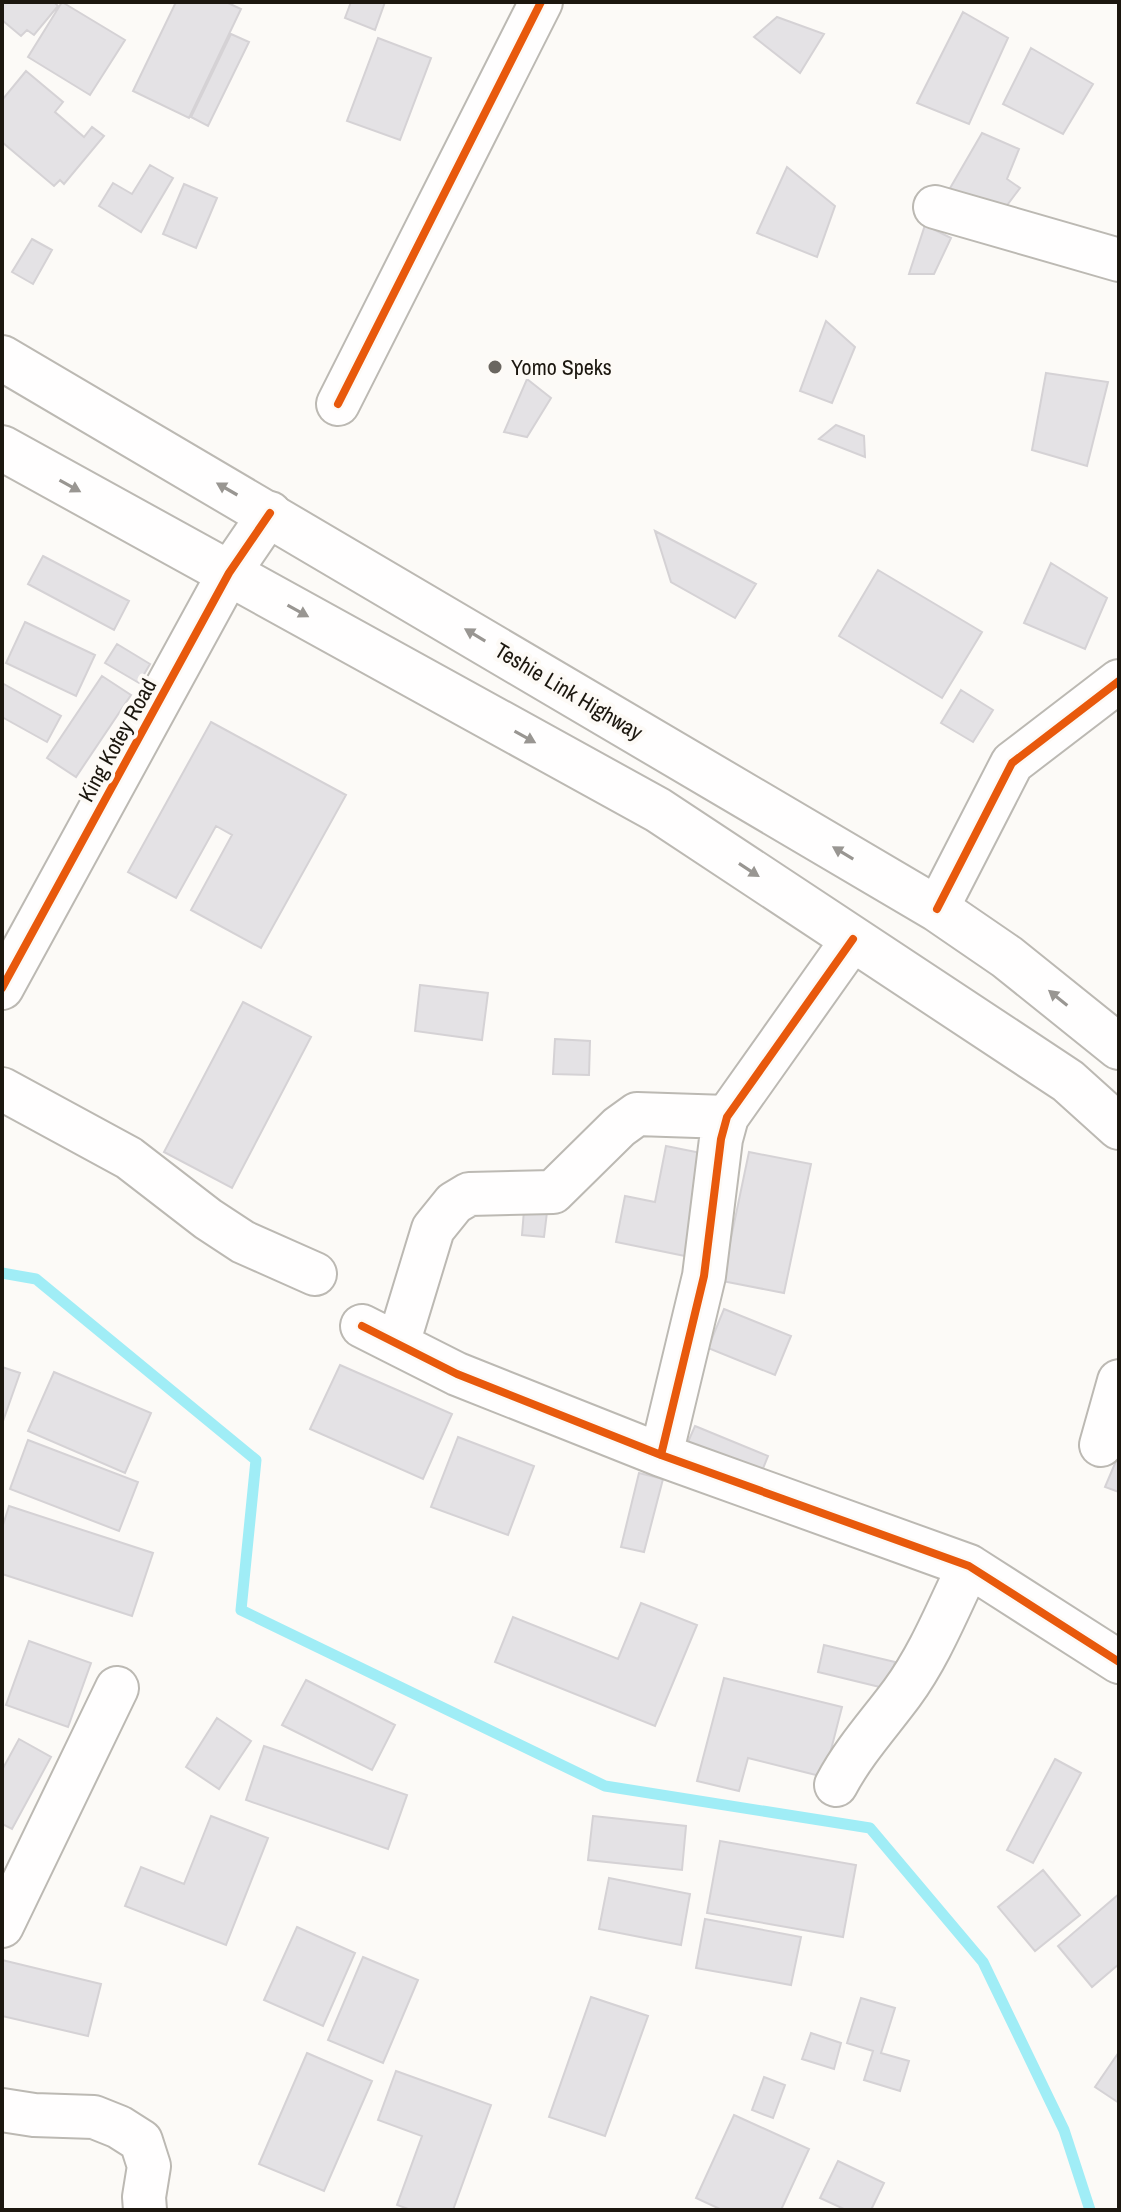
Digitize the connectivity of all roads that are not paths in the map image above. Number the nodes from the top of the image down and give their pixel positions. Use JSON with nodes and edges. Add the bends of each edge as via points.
{"nodes":[{"id":1,"x":541,"y":2,"type":"edge"},
{"id":2,"x":935,"y":207,"type":"dead end"},
{"id":3,"x":1119,"y":260,"type":"edge"},
{"id":4,"x":2,"y":358,"type":"edge"},
{"id":5,"x":338,"y":404,"type":"dead end"},
{"id":6,"x":2,"y":448,"type":"edge"},
{"id":7,"x":270,"y":513,"type":"junction"},
{"id":8,"x":229,"y":573,"type":"junction"},
{"id":9,"x":1119,"y":681,"type":"edge"},
{"id":10,"x":937,"y":909,"type":"junction"},
{"id":11,"x":853,"y":939,"type":"junction"},
{"id":12,"x":2,"y":988,"type":"edge"},
{"id":13,"x":1119,"y":1047,"type":"edge"},
{"id":14,"x":2,"y":1089,"type":"edge"},
{"id":15,"x":727,"y":1117,"type":"junction"},
{"id":16,"x":1119,"y":1127,"type":"edge"},
{"id":17,"x":315,"y":1274,"type":"dead end"},
{"id":18,"x":362,"y":1326,"type":"dead end"},
{"id":19,"x":398,"y":1344,"type":"junction"},
{"id":20,"x":1119,"y":1381,"type":"edge"},
{"id":21,"x":1101,"y":1445,"type":"dead end"},
{"id":22,"x":661,"y":1455,"type":"junction"},
{"id":23,"x":969,"y":1566,"type":"junction"},
{"id":24,"x":1119,"y":1662,"type":"edge"},
{"id":25,"x":117,"y":1688,"type":"dead end"},
{"id":26,"x":836,"y":1785,"type":"dead end"},
{"id":27,"x":2,"y":1926,"type":"edge"},
{"id":28,"x":2,"y":2110,"type":"edge"},
{"id":29,"x":145,"y":2210,"type":"edge"}],
"edges":[{"from":1,"to":5,"type":"street"},
{"from":2,"to":3,"type":"street"},
{"from":7,"to":4,"type":"main road","name":"Teshie Link Highway","one_way":true},
{"from":6,"to":8,"type":"main road","one_way":true},
{"from":7,"to":8,"type":"street","name":"King Kotey Road"},
{"from":10,"to":7,"type":"main road","name":"Teshie Link Highway","one_way":true},
{"from":8,"to":11,"type":"main road","one_way":true,"via":[[658,810]]},
{"from":8,"to":12,"type":"street","name":"King Kotey Road"},
{"from":9,"to":10,"type":"street","via":[[1012,763]]},
{"from":13,"to":10,"type":"main road","name":"Teshie Link Highway","one_way":true,"via":[[1007,957]]},
{"from":11,"to":15,"type":"street"},
{"from":11,"to":16,"type":"main road","via":[[1068,1081]]},
{"from":14,"to":17,"type":"street","via":[[129,1158],[243,1242]]},
{"from":15,"to":19,"type":"street","via":[[637,1114],[553,1192],[469,1194],[454,1203],[433,1229]]},
{"from":15,"to":22,"type":"street","via":[[704,1276]]},
{"from":18,"to":19,"type":"street"},
{"from":19,"to":22,"type":"street","via":[[457,1374]]},
{"from":20,"to":21,"type":"street"},
{"from":22,"to":23,"type":"street"},
{"from":23,"to":24,"type":"street"},
{"from":23,"to":26,"type":"street","via":[[903,1692]]},
{"from":25,"to":27,"type":"street"},
{"from":28,"to":29,"type":"street","via":[[94,2117],[141,2141],[149,2166]]}]}
